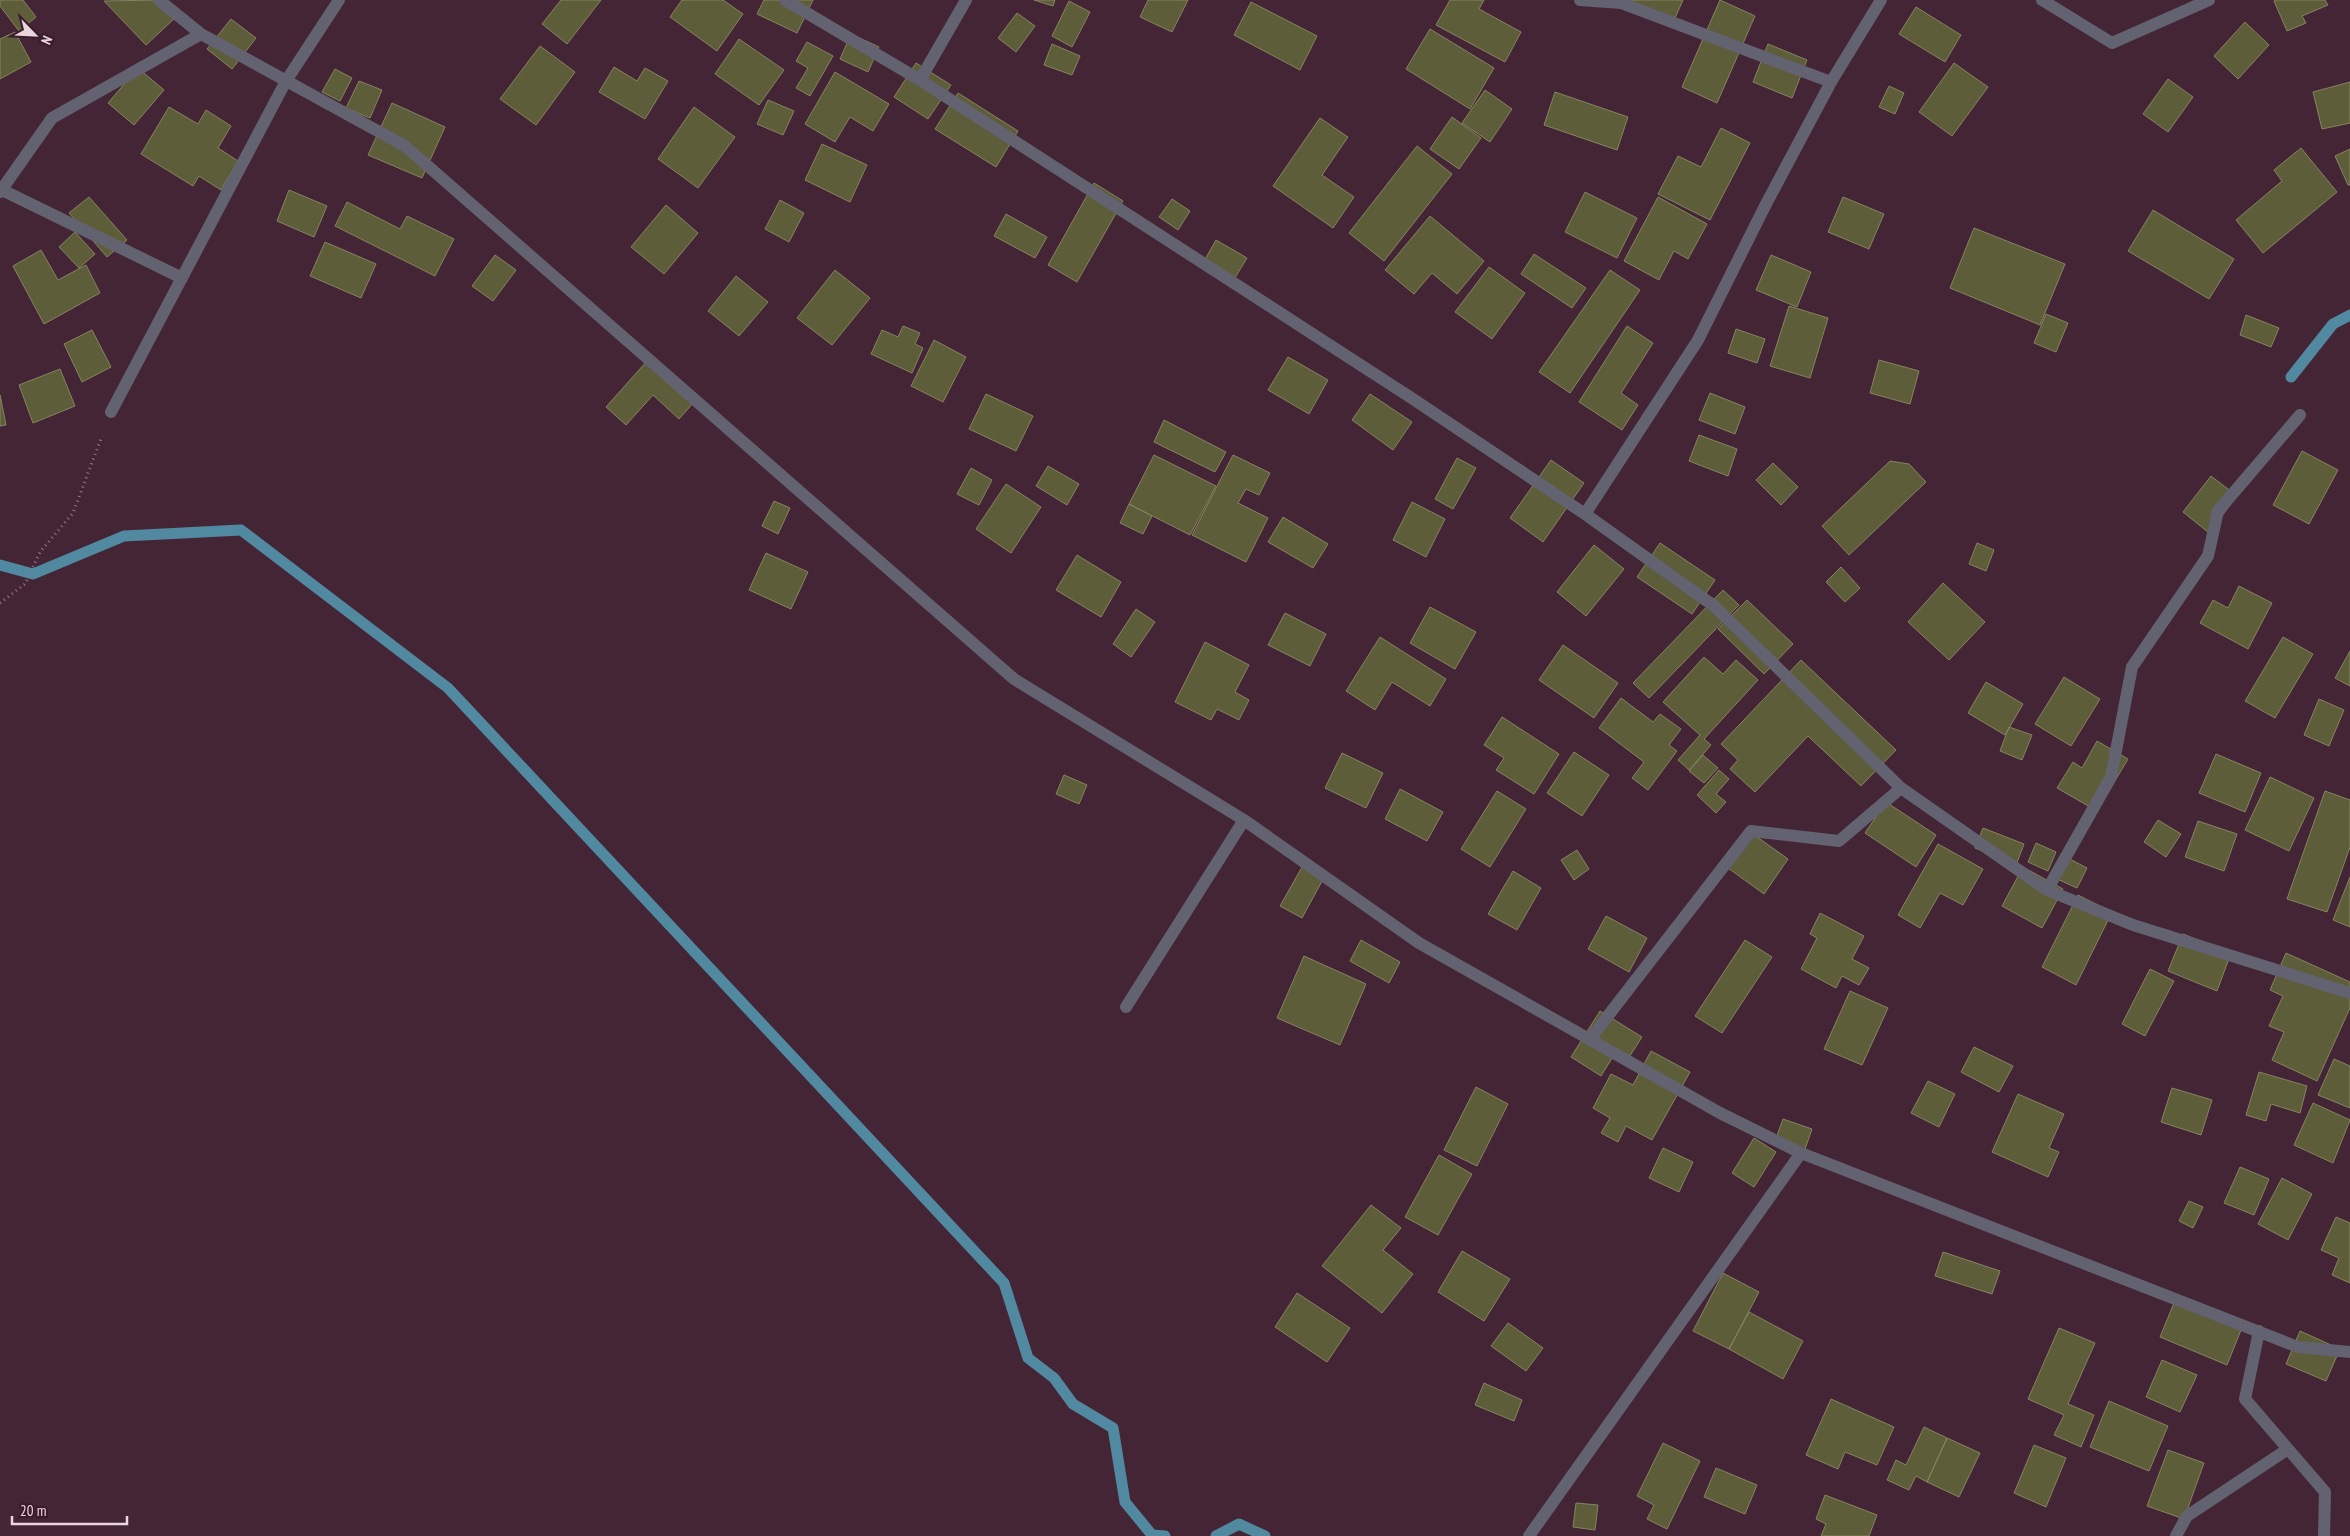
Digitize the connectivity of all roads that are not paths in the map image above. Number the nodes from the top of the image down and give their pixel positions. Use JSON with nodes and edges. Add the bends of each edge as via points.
{"nodes":[{"id":1,"x":159,"y":0,"type":"edge"},
{"id":2,"x":339,"y":0,"type":"edge"},
{"id":3,"x":785,"y":0,"type":"edge"},
{"id":4,"x":966,"y":0,"type":"edge"},
{"id":5,"x":1580,"y":0,"type":"edge"},
{"id":6,"x":1881,"y":0,"type":"edge"},
{"id":7,"x":2042,"y":0,"type":"edge"},
{"id":8,"x":2209,"y":0,"type":"edge"},
{"id":9,"x":201,"y":34,"type":"junction"},
{"id":10,"x":920,"y":80,"type":"junction"},
{"id":11,"x":286,"y":81,"type":"junction"},
{"id":12,"x":1831,"y":82,"type":"junction"},
{"id":13,"x":0,"y":190,"type":"edge"},
{"id":14,"x":182,"y":278,"type":"junction"},
{"id":15,"x":111,"y":412,"type":"road end"},
{"id":16,"x":2300,"y":415,"type":"dead end"},
{"id":17,"x":1585,"y":514,"type":"junction"},
{"id":18,"x":1901,"y":788,"type":"junction"},
{"id":19,"x":1244,"y":820,"type":"junction"},
{"id":20,"x":2047,"y":890,"type":"junction"},
{"id":21,"x":2350,"y":993,"type":"edge"},
{"id":22,"x":1126,"y":1007,"type":"dead end"},
{"id":23,"x":1590,"y":1039,"type":"junction"},
{"id":24,"x":1801,"y":1153,"type":"junction"},
{"id":25,"x":2259,"y":1331,"type":"junction"},
{"id":26,"x":2350,"y":1352,"type":"edge"},
{"id":27,"x":2288,"y":1449,"type":"junction"},
{"id":28,"x":1529,"y":1536,"type":"edge"},
{"id":29,"x":2176,"y":1536,"type":"edge"},
{"id":30,"x":2324,"y":1536,"type":"edge"}],
"edges":[{"from":1,"to":9,"type":"street"},
{"from":2,"to":11,"type":"street"},
{"from":3,"to":10,"type":"street"},
{"from":4,"to":10,"type":"street"},
{"from":5,"to":12,"type":"street","via":[[1621,3]]},
{"from":6,"to":12,"type":"street"},
{"from":7,"to":8,"type":"street","via":[[2112,44]]},
{"from":9,"to":11,"type":"street"},
{"from":9,"to":13,"type":"street","via":[[52,118]]},
{"from":10,"to":17,"type":"street"},
{"from":11,"to":14,"type":"street"},
{"from":11,"to":19,"type":"street","via":[[404,146],[1014,679]]},
{"from":12,"to":17,"type":"street","via":[[1698,340]]},
{"from":13,"to":14,"type":"street"},
{"from":14,"to":15,"type":"street"},
{"from":16,"to":20,"type":"street","via":[[2218,511],[2208,556],[2132,667],[2111,777]]},
{"from":17,"to":18,"type":"street","via":[[1714,606]]},
{"from":18,"to":20,"type":"street"},
{"from":18,"to":23,"type":"street","via":[[1838,841],[1751,831]]},
{"from":19,"to":22,"type":"street"},
{"from":19,"to":23,"type":"street","via":[[1419,944]]},
{"from":20,"to":21,"type":"street","via":[[2133,925]]},
{"from":23,"to":24,"type":"street"},
{"from":24,"to":25,"type":"street"},
{"from":24,"to":28,"type":"street"},
{"from":25,"to":26,"type":"street","via":[[2298,1347]]},
{"from":25,"to":27,"type":"street","via":[[2245,1399]]},
{"from":27,"to":29,"type":"street","via":[[2187,1516]]},
{"from":27,"to":30,"type":"street","via":[[2325,1492]]}]}
